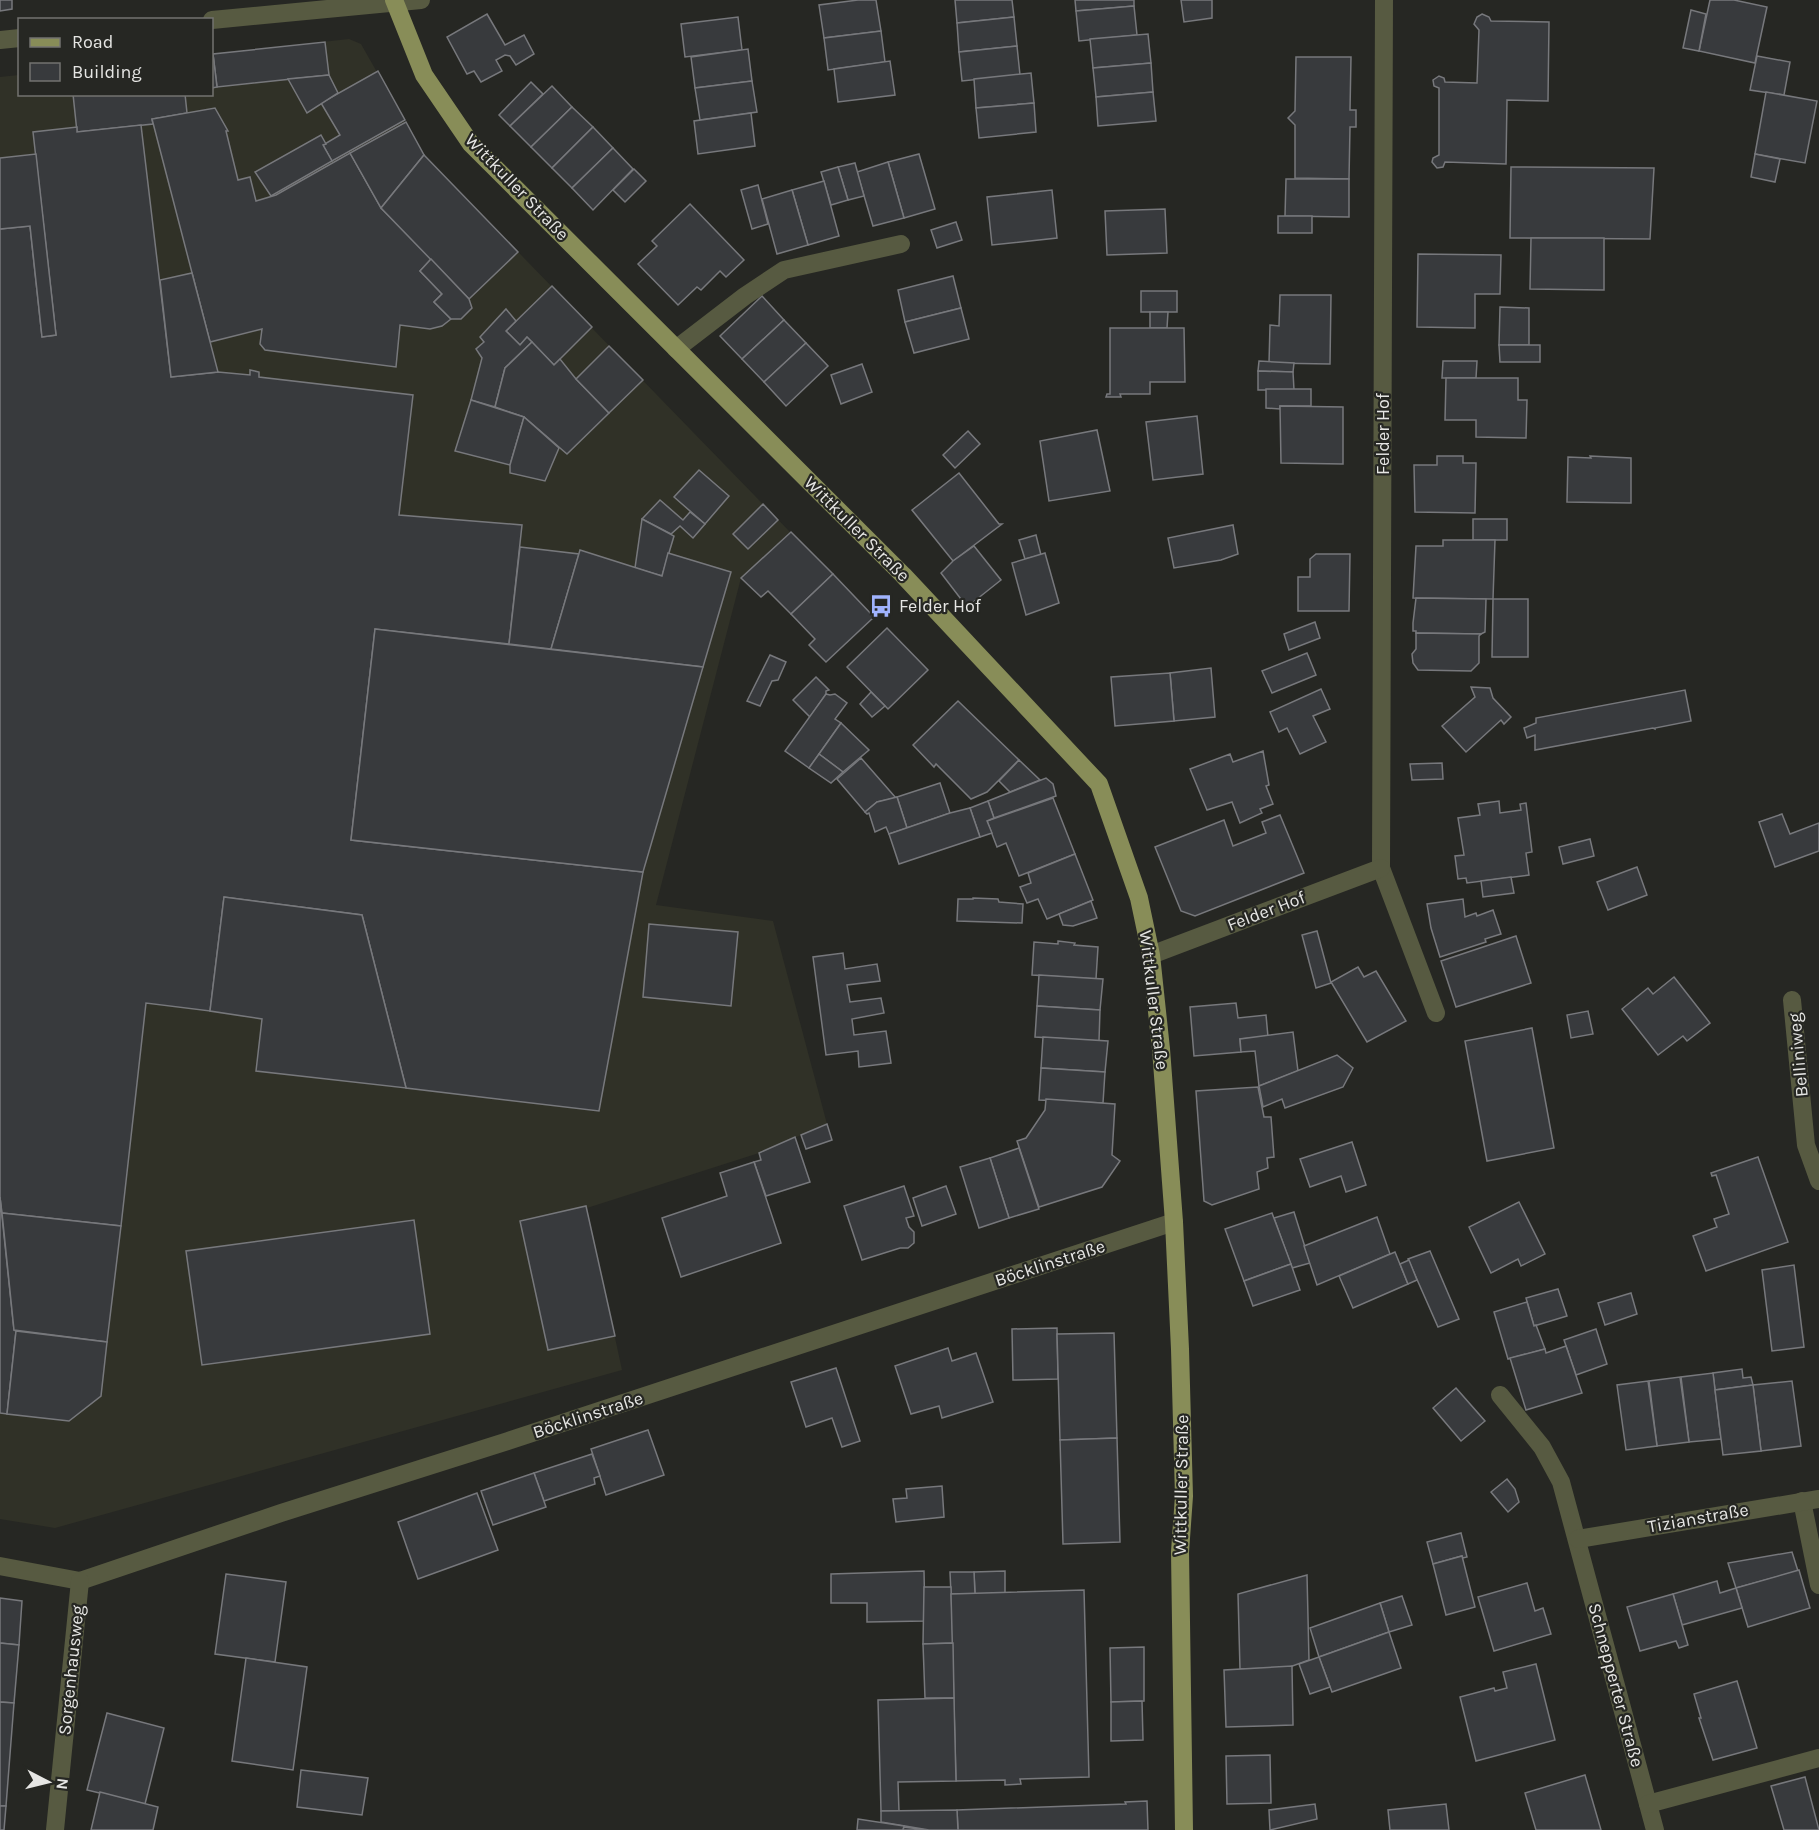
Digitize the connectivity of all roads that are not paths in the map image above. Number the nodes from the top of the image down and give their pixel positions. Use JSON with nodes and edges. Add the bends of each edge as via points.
{"nodes":[{"id":1,"x":421,"y":0,"type":"edge"},
{"id":2,"x":1384,"y":0,"type":"edge"},
{"id":3,"x":394,"y":2,"type":"edge"},
{"id":4,"x":213,"y":20,"type":"edge"},
{"id":5,"x":18,"y":39,"type":"edge"},
{"id":6,"x":0,"y":40,"type":"edge"},
{"id":7,"x":901,"y":244,"type":"dead end"},
{"id":8,"x":676,"y":349,"type":"junction"},
{"id":9,"x":1381,"y":867,"type":"junction"},
{"id":10,"x":1151,"y":955,"type":"junction"},
{"id":11,"x":1792,"y":1000,"type":"dead end"},
{"id":12,"x":1436,"y":1013,"type":"dead end"},
{"id":13,"x":1819,"y":1181,"type":"edge"},
{"id":14,"x":1174,"y":1222,"type":"junction"},
{"id":15,"x":1500,"y":1395,"type":"dead end"},
{"id":16,"x":1810,"y":1500,"type":"edge"},
{"id":17,"x":1578,"y":1539,"type":"junction"},
{"id":18,"x":0,"y":1566,"type":"edge"},
{"id":19,"x":80,"y":1581,"type":"junction"},
{"id":20,"x":1819,"y":1585,"type":"edge"},
{"id":21,"x":1819,"y":1758,"type":"edge"},
{"id":22,"x":1648,"y":1804,"type":"junction"},
{"id":23,"x":55,"y":1830,"type":"edge"},
{"id":24,"x":1184,"y":1830,"type":"edge"},
{"id":25,"x":1656,"y":1830,"type":"edge"}],
"edges":[{"from":1,"to":3,"type":"street"},
{"from":2,"to":9,"type":"street","name":"Felder Hof"},
{"from":3,"to":4,"type":"street"},
{"from":3,"to":8,"type":"main road","name":"Wittkuller Straße","via":[[424,75],[471,144]]},
{"from":5,"to":6,"type":"street"},
{"from":7,"to":8,"type":"street","via":[[784,270]]},
{"from":8,"to":10,"type":"main road","name":"Wittkuller Straße","via":[[903,575],[1099,784],[1139,898]]},
{"from":9,"to":10,"type":"street","name":"Felder Hof"},
{"from":9,"to":12,"type":"street","name":"Felder Hof"},
{"from":10,"to":14,"type":"main road","name":"Wittkuller Straße"},
{"from":11,"to":13,"type":"street","name":"Belliniweg","via":[[1806,1145]]},
{"from":14,"to":19,"type":"street","name":"Böcklinstraße"},
{"from":14,"to":24,"type":"main road","name":"Wittkuller Straße","via":[[1183,1485],[1180,1552]]},
{"from":15,"to":17,"type":"street","via":[[1542,1447],[1562,1482]]},
{"from":16,"to":17,"type":"street","name":"Tizianstraße"},
{"from":16,"to":20,"type":"street"},
{"from":17,"to":22,"type":"street","name":"Schnepperter Straße"},
{"from":18,"to":19,"type":"street","name":"Böcklinstraße"},
{"from":19,"to":23,"type":"street","name":"Sorgenhausweg"},
{"from":21,"to":22,"type":"street"},
{"from":22,"to":25,"type":"street","name":"Schnepperter Straße"}]}
